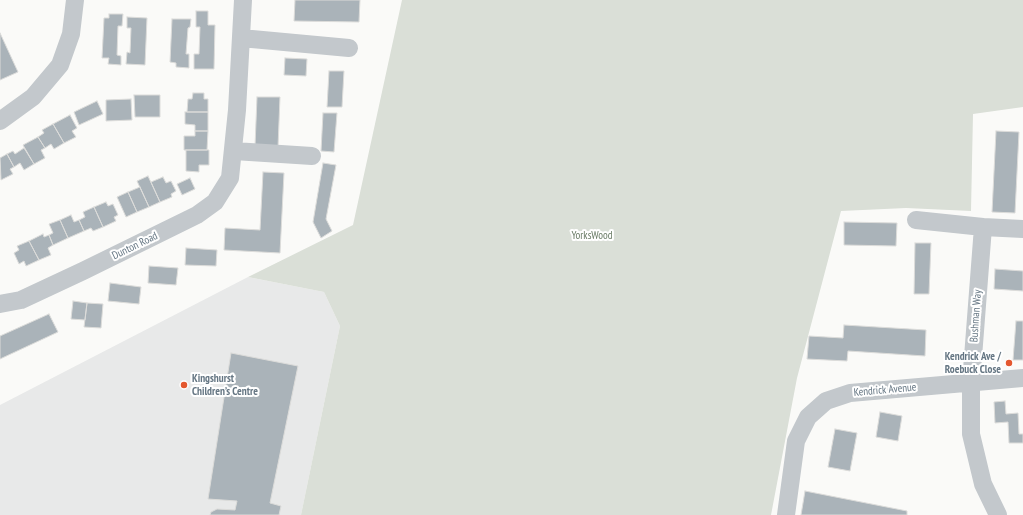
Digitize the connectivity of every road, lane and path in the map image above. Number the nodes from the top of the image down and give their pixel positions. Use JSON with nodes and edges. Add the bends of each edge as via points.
{"nodes":[{"id":1,"x":75,"y":0,"type":"edge"},
{"id":2,"x":243,"y":0,"type":"edge"},
{"id":3,"x":241,"y":38,"type":"junction"},
{"id":4,"x":349,"y":48,"type":"dead end"},
{"id":5,"x":0,"y":121,"type":"edge"},
{"id":6,"x":234,"y":151,"type":"junction"},
{"id":7,"x":312,"y":156,"type":"dead end"},
{"id":8,"x":916,"y":220,"type":"dead end"},
{"id":9,"x":983,"y":227,"type":"junction"},
{"id":10,"x":1023,"y":229,"type":"edge"},
{"id":11,"x":0,"y":304,"type":"edge"},
{"id":12,"x":1023,"y":378,"type":"edge"},
{"id":13,"x":971,"y":383,"type":"junction"},
{"id":14,"x":786,"y":515,"type":"edge"},
{"id":15,"x":998,"y":515,"type":"edge"}],
"edges":[{"from":1,"to":5,"type":"street","via":[[71,34],[60,65],[33,97]]},
{"from":2,"to":3,"type":"street","name":"Dunton Road"},
{"from":3,"to":4,"type":"street"},
{"from":3,"to":6,"type":"street","name":"Dunton Road"},
{"from":6,"to":7,"type":"street"},
{"from":6,"to":11,"type":"street","name":"Dunton Road","via":[[230,178],[215,202],[196,215],[21,300]]},
{"from":8,"to":9,"type":"street"},
{"from":9,"to":10,"type":"street"},
{"from":9,"to":13,"type":"street","name":"Bushman Way"},
{"from":12,"to":13,"type":"street","name":"Kendrick Avenue"},
{"from":13,"to":14,"type":"street","name":"Kendrick Avenue","via":[[850,393],[826,401],[808,417],[796,441]]},
{"from":13,"to":15,"type":"street","name":"Bushman Way","via":[[971,434],[983,484]]}]}
